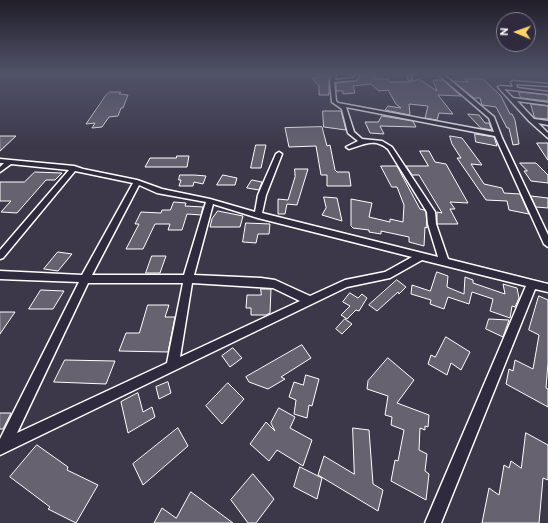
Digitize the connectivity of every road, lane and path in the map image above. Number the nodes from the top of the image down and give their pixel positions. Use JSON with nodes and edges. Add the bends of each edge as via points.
{"nodes":[{"id":1,"x":334,"y":99,"type":"edge"},
{"id":2,"x":470,"y":99,"type":"edge"},
{"id":3,"x":511,"y":99,"type":"edge"},
{"id":4,"x":514,"y":99,"type":"edge"},
{"id":5,"x":338,"y":104,"type":"junction"},
{"id":6,"x":548,"y":104,"type":"edge"},
{"id":7,"x":532,"y":120,"type":"junction"},
{"id":8,"x":548,"y":122,"type":"edge"},
{"id":9,"x":499,"y":135,"type":"junction"},
{"id":10,"x":548,"y":136,"type":"edge"},
{"id":11,"x":361,"y":140,"type":"junction"},
{"id":12,"x":350,"y":147,"type":"dead end"},
{"id":13,"x":279,"y":154,"type":"dead end"},
{"id":14,"x":0,"y":161,"type":"edge"},
{"id":15,"x":9,"y":162,"type":"junction"},
{"id":16,"x":74,"y":168,"type":"junction"},
{"id":17,"x":0,"y":170,"type":"edge"},
{"id":18,"x":137,"y":182,"type":"junction"},
{"id":19,"x":210,"y":201,"type":"junction"},
{"id":20,"x":258,"y":215,"type":"junction"},
{"id":21,"x":548,"y":244,"type":"edge"},
{"id":22,"x":0,"y":256,"type":"edge"},
{"id":23,"x":421,"y":256,"type":"junction"},
{"id":24,"x":444,"y":261,"type":"junction"},
{"id":25,"x":0,"y":275,"type":"edge"},
{"id":26,"x":85,"y":279,"type":"junction"},
{"id":27,"x":188,"y":279,"type":"junction"},
{"id":28,"x":532,"y":284,"type":"junction"},
{"id":29,"x":548,"y":288,"type":"edge"},
{"id":30,"x":310,"y":301,"type":"junction"},
{"id":31,"x":172,"y":367,"type":"junction"},
{"id":32,"x":2,"y":447,"type":"edge"},
{"id":33,"x":433,"y":523,"type":"edge"}],
"edges":[{"from":1,"to":5,"type":"street"},
{"from":2,"to":9,"type":"street","via":[[491,117]]},
{"from":3,"to":7,"type":"street"},
{"from":4,"to":6,"type":"street"},
{"from":5,"to":9,"type":"street"},
{"from":5,"to":11,"type":"street","via":[[345,110],[352,133]]},
{"from":7,"to":8,"type":"street"},
{"from":7,"to":10,"type":"street"},
{"from":9,"to":21,"type":"street"},
{"from":11,"to":12,"type":"street"},
{"from":11,"to":24,"type":"street","via":[[380,141],[390,148],[431,212],[432,224]]},
{"from":13,"to":20,"type":"street","via":[[262,195]]},
{"from":14,"to":15,"type":"street"},
{"from":15,"to":16,"type":"street"},
{"from":15,"to":17,"type":"street"},
{"from":16,"to":18,"type":"street","via":[[81,172]]},
{"from":16,"to":22,"type":"street"},
{"from":18,"to":19,"type":"street","via":[[160,191]]},
{"from":18,"to":26,"type":"street"},
{"from":19,"to":20,"type":"street"},
{"from":19,"to":27,"type":"street"},
{"from":20,"to":23,"type":"street"},
{"from":23,"to":24,"type":"street"},
{"from":23,"to":30,"type":"street","via":[[387,275],[345,284]]},
{"from":24,"to":28,"type":"street"},
{"from":25,"to":26,"type":"street"},
{"from":26,"to":27,"type":"street"},
{"from":26,"to":32,"type":"street"},
{"from":27,"to":30,"type":"street","via":[[275,284]]},
{"from":27,"to":31,"type":"street"},
{"from":28,"to":29,"type":"street"},
{"from":28,"to":33,"type":"street"},
{"from":30,"to":31,"type":"street","via":[[278,314]]},
{"from":31,"to":32,"type":"street"}]}
